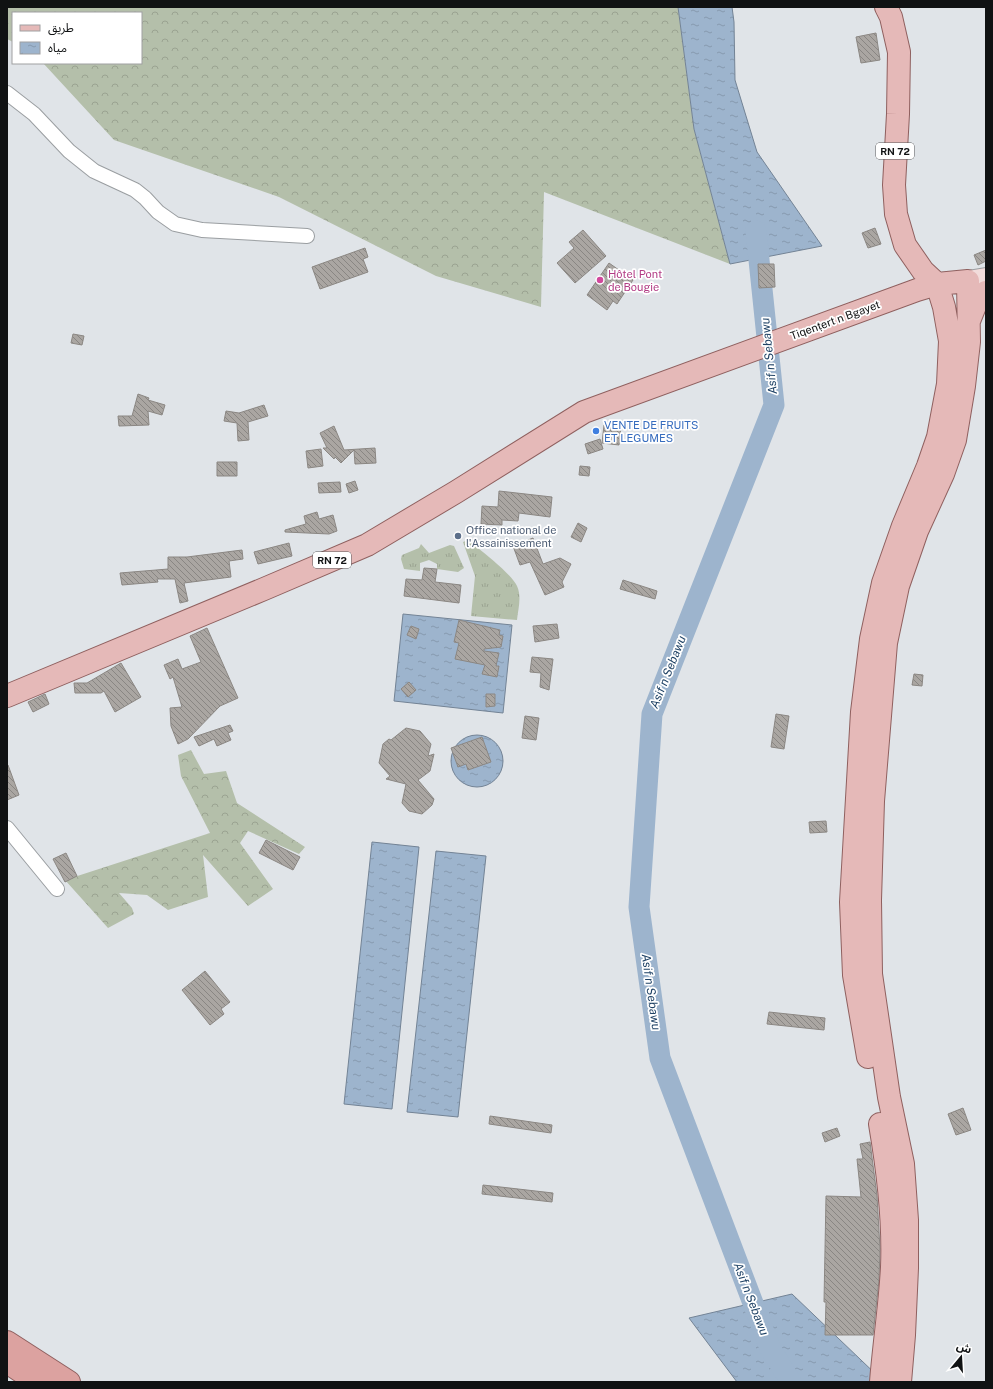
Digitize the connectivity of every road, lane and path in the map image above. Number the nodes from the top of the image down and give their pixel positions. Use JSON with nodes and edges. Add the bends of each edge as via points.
{"nodes":[{"id":1,"x":886,"y":7,"type":"edge"},
{"id":2,"x":7,"y":93,"type":"edge"},
{"id":3,"x":307,"y":236,"type":"dead end"},
{"id":4,"x":977,"y":280,"type":"edge"},
{"id":5,"x":927,"y":287,"type":"junction"},
{"id":6,"x":986,"y":292,"type":"edge"},
{"id":7,"x":968,"y":322,"type":"junction"},
{"id":8,"x":7,"y":696,"type":"edge"},
{"id":9,"x":7,"y":828,"type":"edge"},
{"id":10,"x":57,"y":889,"type":"dead end"},
{"id":11,"x":7,"y":1342,"type":"edge"},
{"id":12,"x":7,"y":1362,"type":"edge"},
{"id":13,"x":891,"y":1379,"type":"edge"},
{"id":14,"x":37,"y":1382,"type":"edge"},
{"id":15,"x":69,"y":1382,"type":"edge"}],
"edges":[{"from":1,"to":5,"type":"main road","number":"RN 72","via":[[891,17],[899,52],[894,185],[896,214],[905,245],[923,271]]},
{"from":2,"to":3,"type":"street","via":[[34,114],[69,151],[94,171],[135,190],[175,224],[202,230]]},
{"from":4,"to":5,"type":"main road","number":"RN 72"},
{"from":4,"to":7,"type":"main road"},
{"from":5,"to":8,"type":"main road","name":"Tiqenṭert n Bgayet","number":"RN 72","via":[[584,412],[367,545]]},
{"from":5,"to":13,"type":"main road","via":[[944,307],[950,341],[948,384],[938,436],[883,583],[871,639],[862,712],[851,902],[854,975],[886,1163],[891,1218],[892,1266],[887,1327]]},
{"from":6,"to":7,"type":"main road","via":[[975,306]]},
{"from":7,"to":13,"type":"main road","via":[[964,386],[956,440],[917,531],[898,586],[886,642],[873,801],[871,974],[889,1097],[903,1164],[907,1220],[904,1335]]},
{"from":9,"to":10,"type":"street"},
{"from":11,"to":15,"type":"highway"},
{"from":12,"to":14,"type":"highway"}]}
